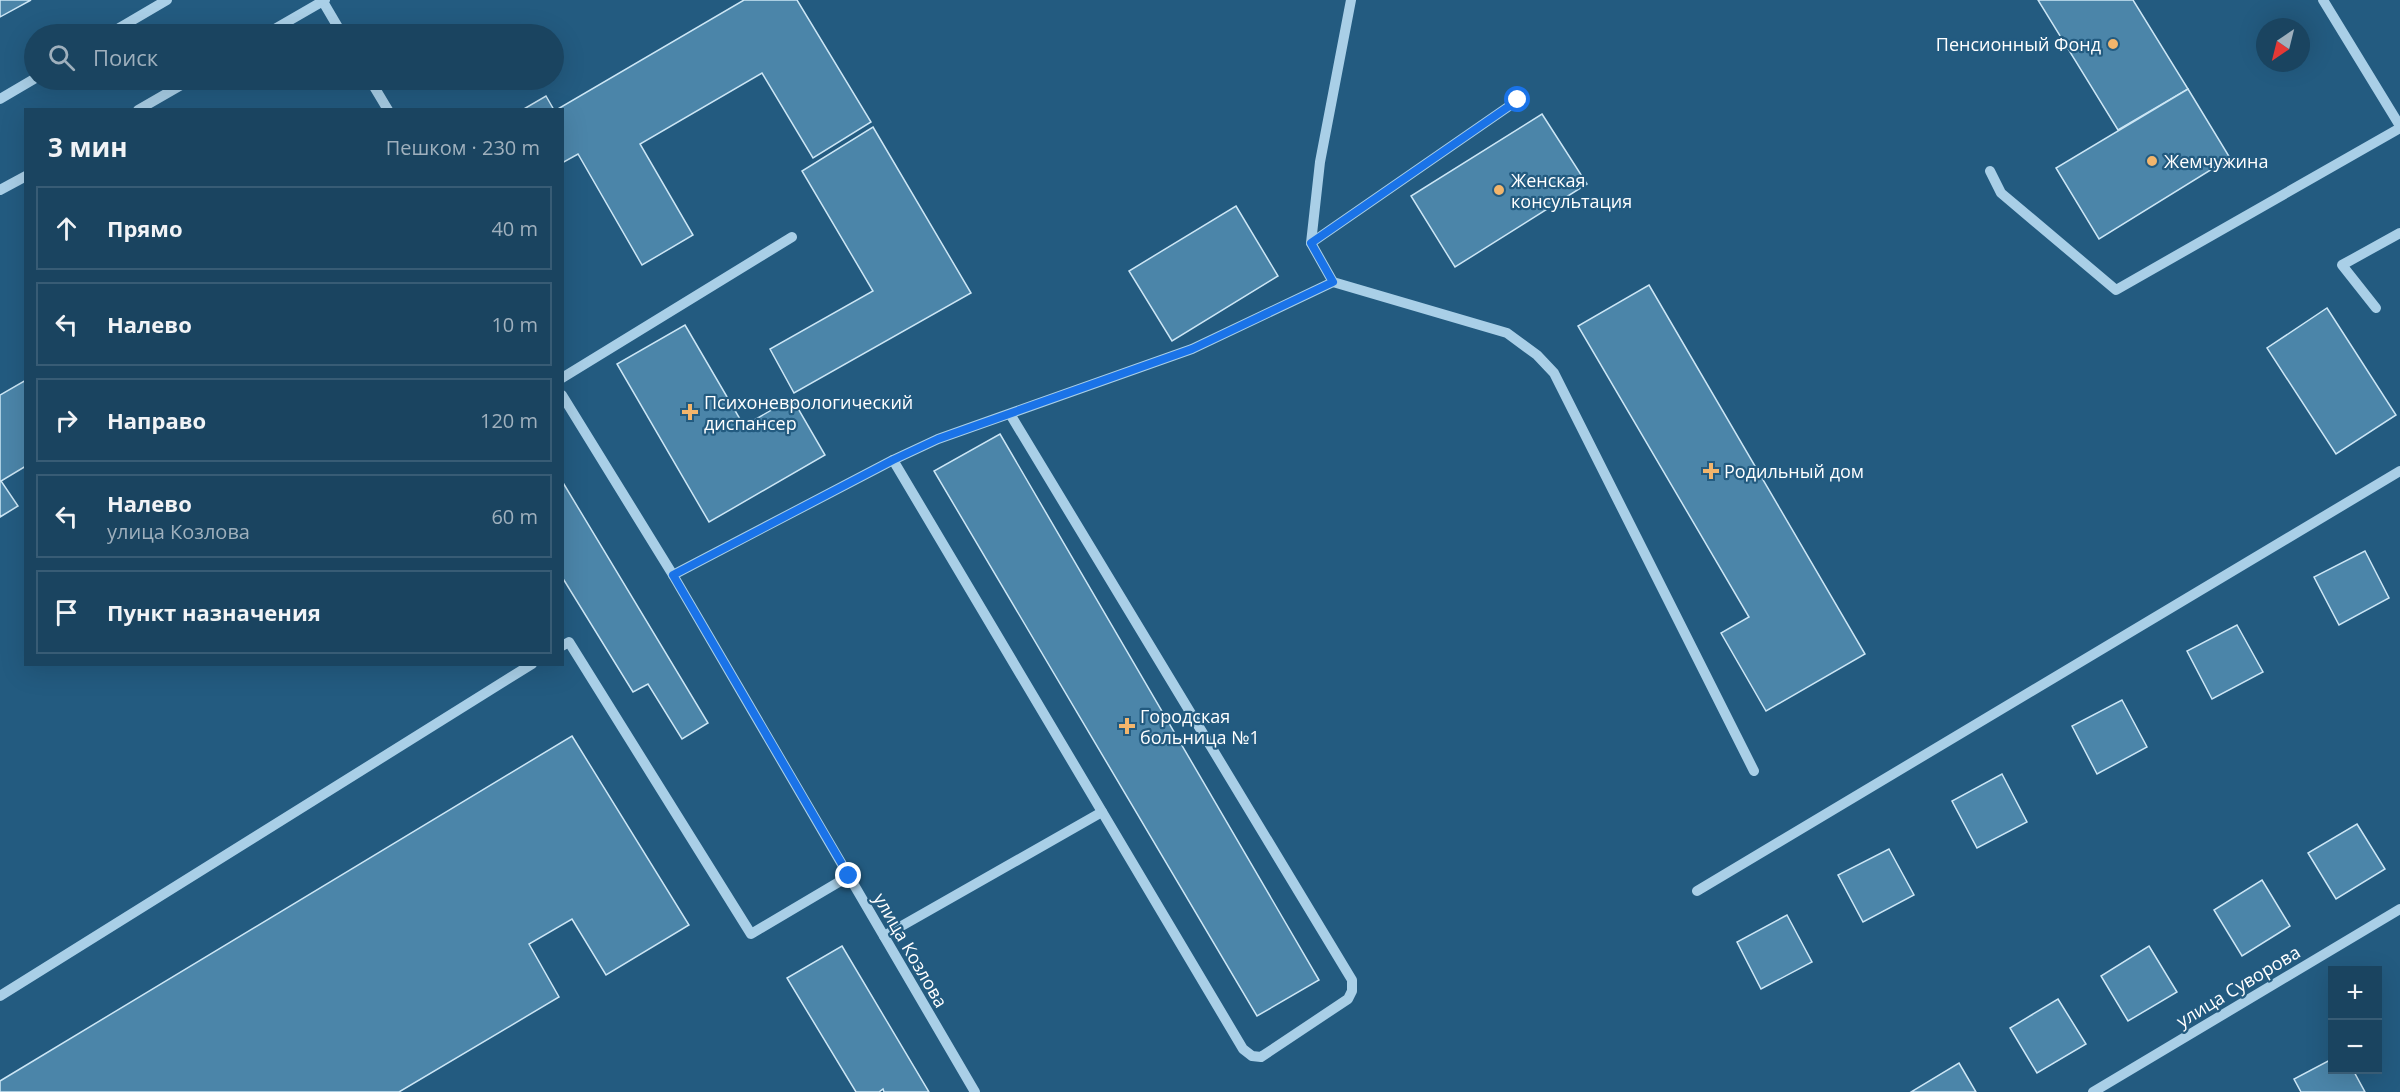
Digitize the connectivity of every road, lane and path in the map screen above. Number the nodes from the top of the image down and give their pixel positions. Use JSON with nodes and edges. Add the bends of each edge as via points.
{"nodes":[{"id":1,"x":167,"y":0,"type":"edge"},
{"id":2,"x":1351,"y":0,"type":"edge"},
{"id":3,"x":2323,"y":0,"type":"edge"},
{"id":4,"x":323,"y":1,"type":"edge"},
{"id":5,"x":126,"y":24,"type":"edge"},
{"id":6,"x":283,"y":24,"type":"edge"},
{"id":7,"x":336,"y":24,"type":"edge"},
{"id":8,"x":24,"y":85,"type":"edge"},
{"id":9,"x":173,"y":90,"type":"edge"},
{"id":10,"x":376,"y":90,"type":"edge"},
{"id":11,"x":0,"y":99,"type":"edge"},
{"id":12,"x":1518,"y":100,"type":"dead end"},
{"id":13,"x":141,"y":108,"type":"edge"},
{"id":14,"x":387,"y":108,"type":"edge"},
{"id":15,"x":2400,"y":127,"type":"edge"},
{"id":16,"x":1990,"y":171,"type":"dead end"},
{"id":17,"x":24,"y":177,"type":"edge"},
{"id":18,"x":0,"y":190,"type":"edge"},
{"id":19,"x":2400,"y":233,"type":"edge"},
{"id":20,"x":792,"y":237,"type":"dead end"},
{"id":21,"x":1311,"y":243,"type":"junction"},
{"id":22,"x":1333,"y":282,"type":"junction"},
{"id":23,"x":2376,"y":308,"type":"dead end"},
{"id":24,"x":564,"y":377,"type":"edge"},
{"id":25,"x":564,"y":398,"type":"edge"},
{"id":26,"x":1010,"y":414,"type":"junction"},
{"id":27,"x":893,"y":460,"type":"junction"},
{"id":28,"x":2400,"y":471,"type":"edge"},
{"id":29,"x":673,"y":575,"type":"junction"},
{"id":30,"x":564,"y":645,"type":"edge"},
{"id":31,"x":529,"y":666,"type":"edge"},
{"id":32,"x":1754,"y":771,"type":"dead end"},
{"id":33,"x":1102,"y":812,"type":"junction"},
{"id":34,"x":849,"y":876,"type":"junction"},
{"id":35,"x":1697,"y":891,"type":"dead end"},
{"id":36,"x":2400,"y":909,"type":"edge"},
{"id":37,"x":884,"y":936,"type":"junction"},
{"id":38,"x":0,"y":996,"type":"edge"},
{"id":39,"x":975,"y":1092,"type":"edge"},
{"id":40,"x":2093,"y":1092,"type":"edge"}],
"edges":[{"from":1,"to":5,"type":"street"},
{"from":2,"to":21,"type":"street","via":[[1320,162]]},
{"from":3,"to":15,"type":"street"},
{"from":4,"to":6,"type":"street"},
{"from":4,"to":7,"type":"street"},
{"from":8,"to":11,"type":"street"},
{"from":9,"to":13,"type":"street"},
{"from":10,"to":14,"type":"street"},
{"from":12,"to":21,"type":"street"},
{"from":15,"to":16,"type":"street","via":[[2116,290],[2001,193]]},
{"from":17,"to":18,"type":"street"},
{"from":19,"to":23,"type":"street","via":[[2342,265]]},
{"from":20,"to":24,"type":"street"},
{"from":21,"to":22,"type":"street"},
{"from":22,"to":26,"type":"street","via":[[1192,349]]},
{"from":22,"to":32,"type":"street","via":[[1507,333],[1554,373]]},
{"from":25,"to":29,"type":"street","name":"улица Козлова"},
{"from":26,"to":27,"type":"street","via":[[938,439]]},
{"from":26,"to":33,"type":"street","via":[[1352,980],[1348,999],[1261,1057],[1252,1056],[1243,1049]]},
{"from":27,"to":29,"type":"street"},
{"from":27,"to":33,"type":"street"},
{"from":28,"to":35,"type":"street"},
{"from":29,"to":34,"type":"street","name":"улица Козлова"},
{"from":30,"to":34,"type":"street","via":[[569,642],[751,934]]},
{"from":31,"to":38,"type":"street"},
{"from":33,"to":37,"type":"street"},
{"from":34,"to":37,"type":"street","name":"улица Козлова"},
{"from":36,"to":40,"type":"street","name":"улица Суворова"},
{"from":37,"to":39,"type":"street","name":"улица Козлова"}]}
